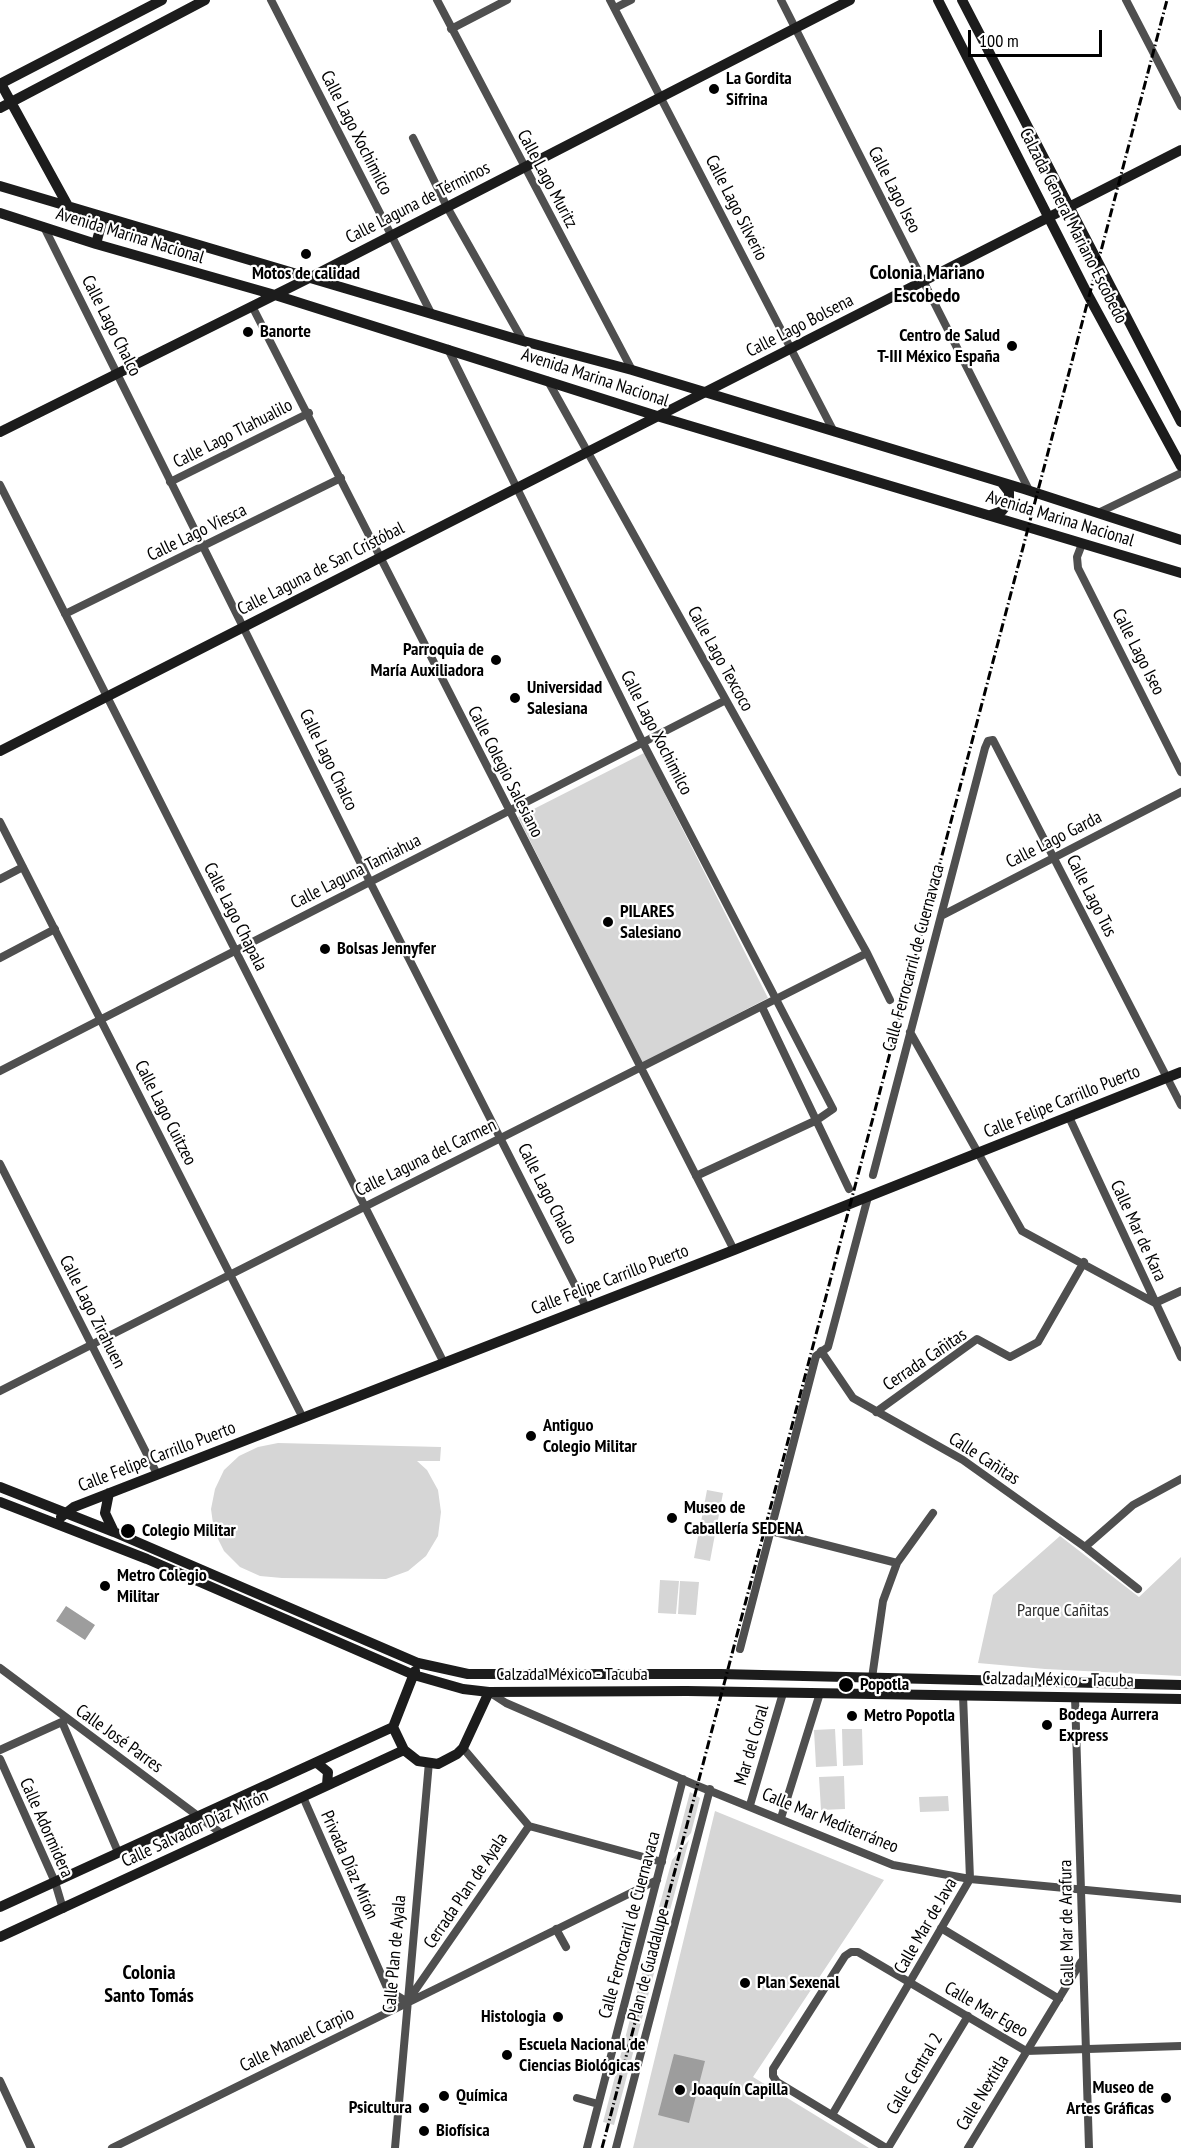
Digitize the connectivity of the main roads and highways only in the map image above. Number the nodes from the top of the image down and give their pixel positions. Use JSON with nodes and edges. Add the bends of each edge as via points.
{"nodes":[{"id":1,"x":162,"y":0,"type":"edge"},
{"id":2,"x":205,"y":0,"type":"edge"},
{"id":3,"x":850,"y":0,"type":"edge"},
{"id":4,"x":938,"y":0,"type":"edge"},
{"id":5,"x":962,"y":0,"type":"edge"},
{"id":6,"x":70,"y":48,"type":"junction"},
{"id":7,"x":79,"y":66,"type":"junction"},
{"id":8,"x":1,"y":84,"type":"edge"},
{"id":9,"x":11,"y":102,"type":"junction"},
{"id":10,"x":0,"y":108,"type":"edge"},
{"id":11,"x":1181,"y":150,"type":"edge"},
{"id":12,"x":0,"y":186,"type":"edge"},
{"id":13,"x":68,"y":206,"type":"junction"},
{"id":14,"x":1070,"y":208,"type":"junction"},
{"id":15,"x":0,"y":213,"type":"edge"},
{"id":16,"x":103,"y":218,"type":"junction"},
{"id":17,"x":1050,"y":218,"type":"junction"},
{"id":18,"x":96,"y":244,"type":"junction"},
{"id":19,"x":309,"y":278,"type":"junction"},
{"id":20,"x":275,"y":295,"type":"junction"},
{"id":21,"x":705,"y":392,"type":"junction"},
{"id":22,"x":657,"y":416,"type":"junction"},
{"id":23,"x":1181,"y":422,"type":"edge"},
{"id":24,"x":0,"y":432,"type":"edge"},
{"id":25,"x":1181,"y":466,"type":"edge"},
{"id":26,"x":1002,"y":483,"type":"junction"},
{"id":27,"x":1027,"y":490,"type":"junction"},
{"id":28,"x":992,"y":515,"type":"junction"},
{"id":29,"x":1014,"y":522,"type":"junction"},
{"id":30,"x":1181,"y":540,"type":"edge"},
{"id":31,"x":1181,"y":573,"type":"edge"},
{"id":32,"x":0,"y":752,"type":"edge"},
{"id":33,"x":1181,"y":1072,"type":"edge"},
{"id":34,"x":0,"y":1487,"type":"edge"},
{"id":35,"x":109,"y":1493,"type":"junction"},
{"id":36,"x":0,"y":1502,"type":"edge"},
{"id":37,"x":64,"y":1513,"type":"junction"},
{"id":38,"x":55,"y":1525,"type":"junction"},
{"id":39,"x":114,"y":1532,"type":"junction"},
{"id":40,"x":418,"y":1662,"type":"junction"},
{"id":41,"x":414,"y":1675,"type":"junction"},
{"id":42,"x":691,"y":1675,"type":"junction"},
{"id":43,"x":757,"y":1676,"type":"junction"},
{"id":44,"x":1181,"y":1685,"type":"edge"},
{"id":45,"x":687,"y":1691,"type":"junction"},
{"id":46,"x":489,"y":1692,"type":"junction"},
{"id":47,"x":757,"y":1693,"type":"junction"},
{"id":48,"x":1181,"y":1699,"type":"edge"},
{"id":49,"x":393,"y":1727,"type":"junction"},
{"id":50,"x":404,"y":1750,"type":"junction"},
{"id":51,"x":317,"y":1763,"type":"junction"},
{"id":52,"x":327,"y":1785,"type":"junction"},
{"id":53,"x":0,"y":1907,"type":"edge"},
{"id":54,"x":0,"y":1937,"type":"edge"}],
"edges":[{"from":1,"to":6,"type":"main road"},
{"from":2,"to":7,"type":"main road"},
{"from":3,"to":19,"type":"main road","name":"Calle Laguna de Términos"},
{"from":4,"to":17,"type":"main road","name":"Calzada General Mariano Escobedo"},
{"from":5,"to":14,"type":"main road","name":"Calzada General Mariano Escobedo"},
{"from":6,"to":7,"type":"main road"},
{"from":6,"to":8,"type":"main road"},
{"from":7,"to":9,"type":"main road"},
{"from":8,"to":9,"type":"main road"},
{"from":9,"to":10,"type":"main road"},
{"from":9,"to":13,"type":"main road"},
{"from":11,"to":14,"type":"main road","name":"Calle Lago Bolsena"},
{"from":12,"to":13,"type":"main road","name":"Avenida Marina Nacional"},
{"from":13,"to":16,"type":"main road","name":"Avenida Marina Nacional"},
{"from":14,"to":17,"type":"main road","name":"Calle Lago Bolsena"},
{"from":14,"to":23,"type":"main road","name":"Calzada General Mariano Escobedo"},
{"from":15,"to":18,"type":"main road","name":"Avenida Marina Nacional"},
{"from":16,"to":18,"type":"main road"},
{"from":16,"to":19,"type":"main road","name":"Avenida Marina Nacional"},
{"from":17,"to":21,"type":"main road","name":"Calle Lago Bolsena"},
{"from":17,"to":25,"type":"main road","name":"Calzada General Mariano Escobedo"},
{"from":18,"to":20,"type":"main road","name":"Avenida Marina Nacional"},
{"from":19,"to":20,"type":"main road","name":"Calle Laguna de Términos"},
{"from":19,"to":21,"type":"main road","name":"Avenida Marina Nacional"},
{"from":20,"to":22,"type":"main road","name":"Avenida Marina Nacional"},
{"from":20,"to":24,"type":"main road","name":"Calle Laguna de Términos"},
{"from":21,"to":22,"type":"main road","name":"Calle Lago Bolsena"},
{"from":21,"to":26,"type":"main road","name":"Avenida Marina Nacional"},
{"from":22,"to":28,"type":"main road","name":"Avenida Marina Nacional"},
{"from":22,"to":32,"type":"main road","name":"Calle Laguna de San Cristóbal"},
{"from":26,"to":27,"type":"main road","name":"Avenida Marina Nacional"},
{"from":26,"to":28,"type":"main road","via":[[1009,492],[1009,502]]},
{"from":27,"to":29,"type":"main road","via":[[1010,503]]},
{"from":27,"to":30,"type":"main road","name":"Avenida Marina Nacional"},
{"from":28,"to":29,"type":"main road","name":"Avenida Marina Nacional"},
{"from":29,"to":31,"type":"main road","name":"Avenida Marina Nacional"},
{"from":33,"to":35,"type":"main road","name":"Calle Felipe Carrillo Puerto"},
{"from":34,"to":37,"type":"main road","name":"Calzada México - Tacuba"},
{"from":35,"to":37,"type":"main road","name":"Calle Felipe Carrillo Puerto"},
{"from":35,"to":39,"type":"main road","via":[[105,1513]]},
{"from":36,"to":38,"type":"main road","name":"Calzada México - Tacuba"},
{"from":37,"to":38,"type":"main road","name":"Calle Felipe Carrillo Puerto"},
{"from":37,"to":39,"type":"main road","name":"Calzada México - Tacuba"},
{"from":38,"to":41,"type":"main road","name":"Calzada México - Tacuba","via":[[147,1559]]},
{"from":39,"to":40,"type":"main road","name":"Calzada México - Tacuba"},
{"from":40,"to":41,"type":"main road"},
{"from":40,"to":42,"type":"main road","name":"Calzada México - Tacuba","via":[[468,1674]]},
{"from":41,"to":46,"type":"main road","name":"Calzada México - Tacuba"},
{"from":41,"to":49,"type":"main road"},
{"from":42,"to":43,"type":"main road","name":"Calzada México - Tacuba"},
{"from":42,"to":45,"type":"main road","via":[[697,1684]]},
{"from":43,"to":44,"type":"main road","name":"Calzada México - Tacuba"},
{"from":43,"to":47,"type":"main road","via":[[750,1686]]},
{"from":45,"to":46,"type":"main road","name":"Calzada México - Tacuba"},
{"from":45,"to":47,"type":"main road","name":"Calzada México - Tacuba"},
{"from":46,"to":50,"type":"main road","via":[[463,1748],[448,1760],[438,1764],[418,1761]]},
{"from":47,"to":48,"type":"main road","name":"Calzada México - Tacuba"},
{"from":49,"to":50,"type":"main road"},
{"from":49,"to":51,"type":"main road","name":"Calle Salvador Díaz Mirón"},
{"from":50,"to":52,"type":"main road","name":"Calle Salvador Díaz Mirón"},
{"from":51,"to":52,"type":"main road","via":[[328,1772]]},
{"from":51,"to":53,"type":"main road","name":"Calle Salvador Díaz Mirón"},
{"from":52,"to":54,"type":"main road","name":"Calle Salvador Díaz Mirón"}]}
